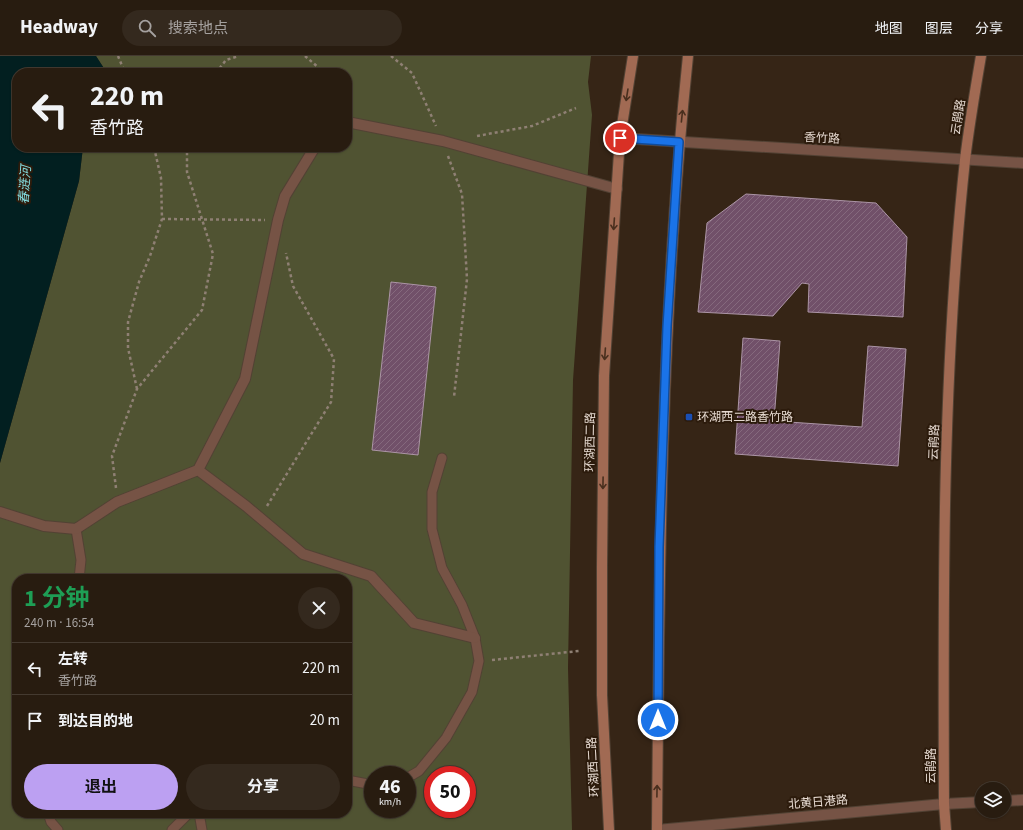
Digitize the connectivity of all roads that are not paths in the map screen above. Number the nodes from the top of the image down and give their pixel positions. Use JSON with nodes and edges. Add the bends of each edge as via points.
{"nodes":[{"id":1,"x":633,"y":56,"type":"edge"},
{"id":2,"x":688,"y":56,"type":"edge"},
{"id":3,"x":981,"y":56,"type":"edge"},
{"id":4,"x":352,"y":123,"type":"edge"},
{"id":5,"x":620,"y":138,"type":"junction"},
{"id":6,"x":679,"y":142,"type":"junction"},
{"id":7,"x":312,"y":152,"type":"edge"},
{"id":8,"x":965,"y":159,"type":"junction"},
{"id":9,"x":1023,"y":163,"type":"edge"},
{"id":10,"x":617,"y":189,"type":"junction"},
{"id":11,"x":442,"y":458,"type":"dead end"},
{"id":12,"x":198,"y":470,"type":"junction"},
{"id":13,"x":0,"y":512,"type":"edge"},
{"id":14,"x":76,"y":529,"type":"junction"},
{"id":15,"x":80,"y":574,"type":"edge"},
{"id":16,"x":475,"y":638,"type":"junction"},
{"id":17,"x":416,"y":773,"type":"edge"},
{"id":18,"x":352,"y":781,"type":"edge"},
{"id":19,"x":364,"y":783,"type":"edge"},
{"id":20,"x":1023,"y":800,"type":"edge"},
{"id":21,"x":1011,"y":801,"type":"edge"},
{"id":22,"x":975,"y":802,"type":"edge"},
{"id":23,"x":944,"y":804,"type":"junction"},
{"id":24,"x":50,"y":818,"type":"edge"},
{"id":25,"x":184,"y":818,"type":"edge"},
{"id":26,"x":200,"y":818,"type":"edge"},
{"id":27,"x":58,"y":830,"type":"edge"},
{"id":28,"x":172,"y":830,"type":"edge"},
{"id":29,"x":202,"y":830,"type":"edge"},
{"id":30,"x":609,"y":830,"type":"edge"},
{"id":31,"x":657,"y":830,"type":"edge"},
{"id":32,"x":946,"y":830,"type":"edge"}],
"edges":[{"from":1,"to":5,"type":"main road","name":"环湖西二路","one_way":true},
{"from":6,"to":2,"type":"main road","one_way":true},
{"from":3,"to":8,"type":"main road","name":"云鹃路"},
{"from":4,"to":10,"type":"street","via":[[443,141]]},
{"from":5,"to":6,"type":"street","name":"香竹路"},
{"from":5,"to":10,"type":"main road","name":"环湖西二路"},
{"from":6,"to":8,"type":"street","name":"香竹路"},
{"from":31,"to":6,"type":"main road","one_way":true,"via":[[659,539],[668,312]]},
{"from":7,"to":12,"type":"street","via":[[285,196],[245,379]]},
{"from":8,"to":9,"type":"street","name":"香竹路"},
{"from":8,"to":23,"type":"main road","name":"云鹃路","via":[[953,301],[946,455]]},
{"from":10,"to":30,"type":"main road","name":"环湖西二路","one_way":true,"via":[[604,376],[602,695]]},
{"from":11,"to":16,"type":"lane","via":[[432,492],[432,529],[442,568],[462,605]]},
{"from":12,"to":14,"type":"street","via":[[117,502]]},
{"from":12,"to":16,"type":"street","via":[[303,554],[371,576],[414,623]]},
{"from":13,"to":14,"type":"street","via":[[44,526]]},
{"from":14,"to":15,"type":"lane","via":[[81,560]]},
{"from":16,"to":17,"type":"lane","via":[[479,661],[472,692],[446,738]]},
{"from":18,"to":19,"type":"lane"},
{"from":20,"to":21,"type":"street"},
{"from":22,"to":23,"type":"street","name":"北黄日港路"},
{"from":23,"to":31,"type":"street","name":"北黄日港路"},
{"from":23,"to":32,"type":"main road","name":"云鹃路"},
{"from":24,"to":27,"type":"lane"},
{"from":25,"to":28,"type":"lane"},
{"from":26,"to":29,"type":"lane"}]}
